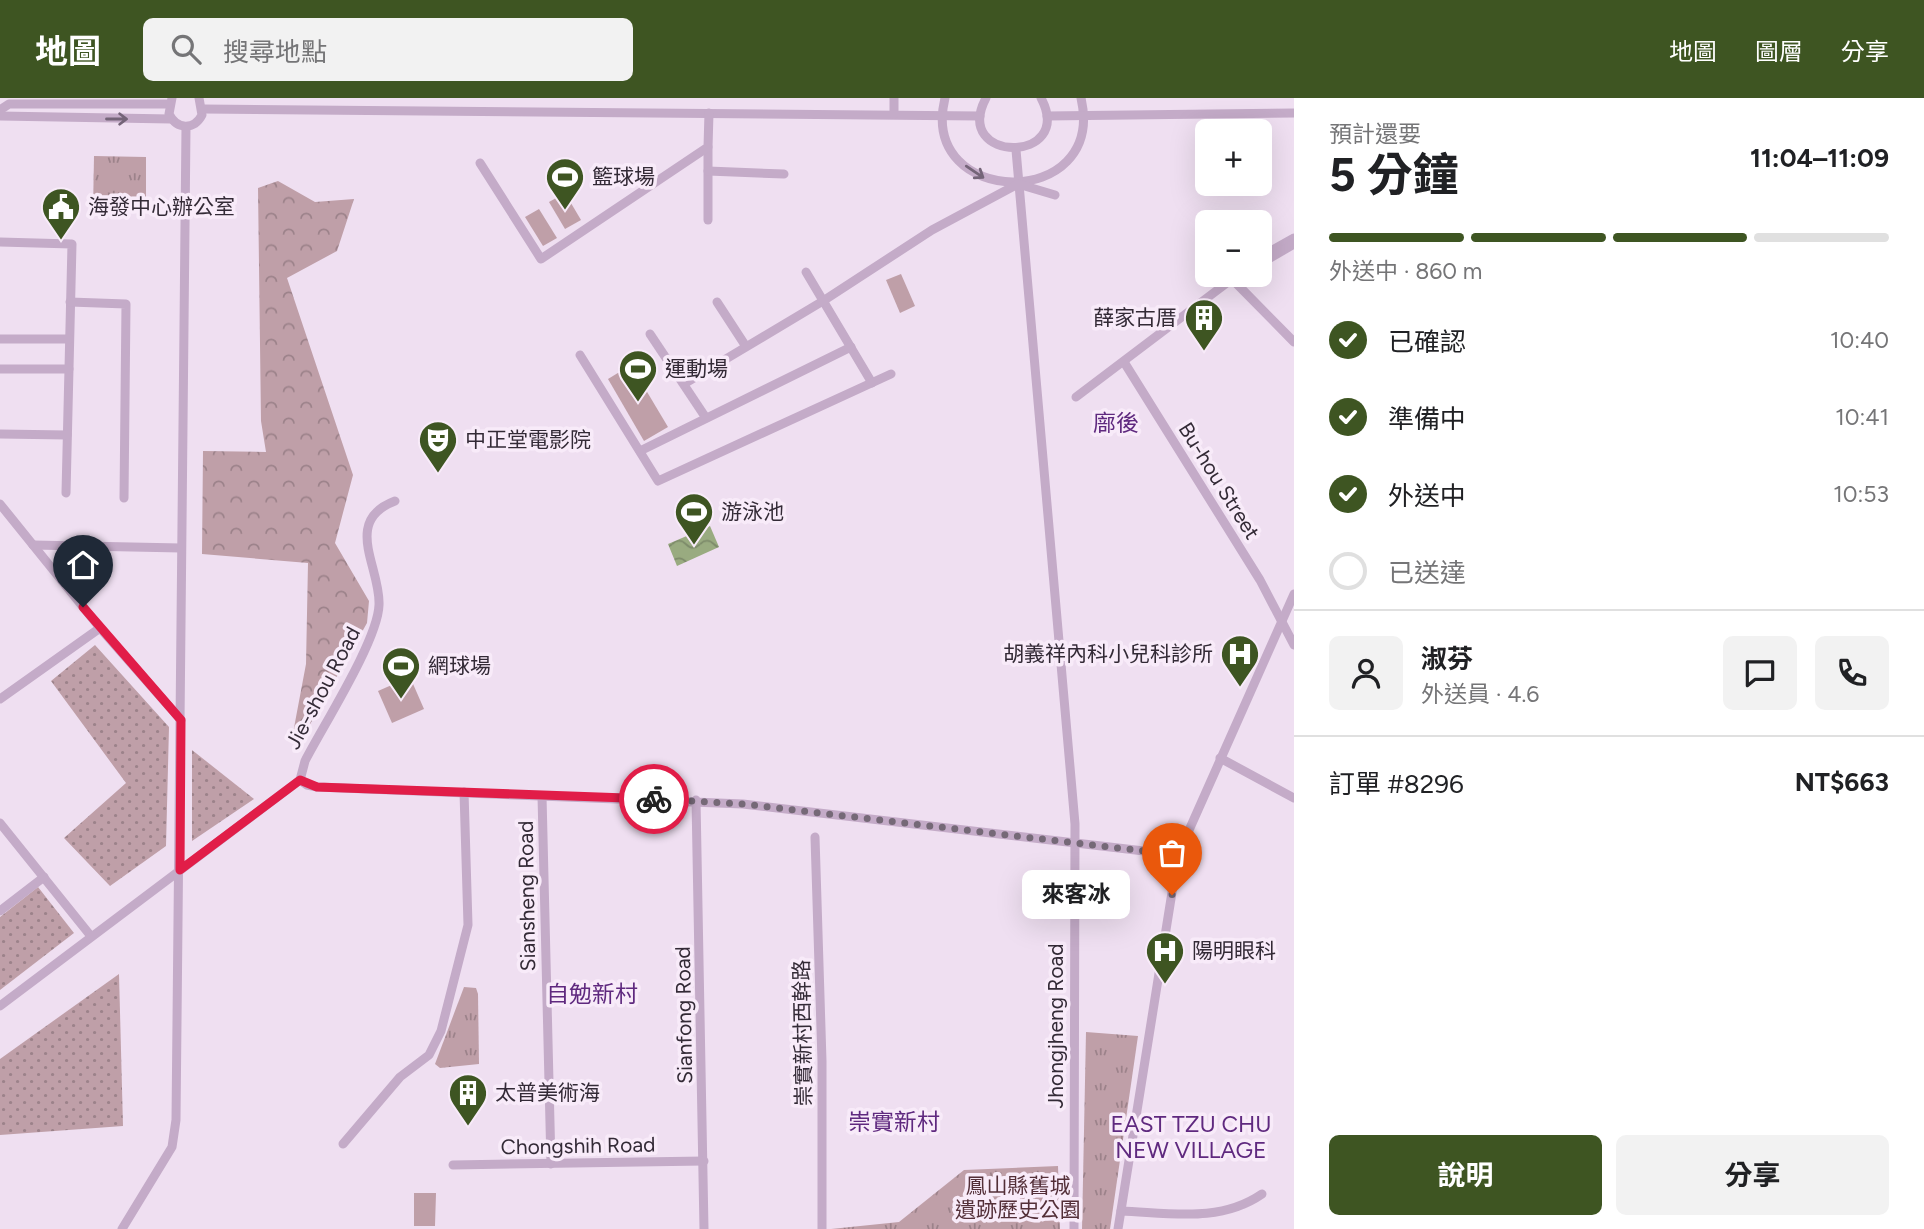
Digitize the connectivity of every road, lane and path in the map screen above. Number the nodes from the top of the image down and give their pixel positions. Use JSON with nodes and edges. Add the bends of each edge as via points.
{"nodes":[{"id":1,"x":200,"y":98,"type":"edge"},
{"id":2,"x":894,"y":98,"type":"edge"},
{"id":3,"x":945,"y":98,"type":"edge"},
{"id":4,"x":986,"y":98,"type":"edge"},
{"id":5,"x":1041,"y":98,"type":"edge"},
{"id":6,"x":1081,"y":98,"type":"edge"},
{"id":7,"x":77,"y":101,"type":"edge"},
{"id":8,"x":170,"y":101,"type":"edge"},
{"id":9,"x":203,"y":109,"type":"junction"},
{"id":10,"x":0,"y":110,"type":"edge"},
{"id":11,"x":709,"y":113,"type":"junction"},
{"id":12,"x":1294,"y":113,"type":"edge"},
{"id":13,"x":894,"y":114,"type":"junction"},
{"id":14,"x":943,"y":115,"type":"junction"},
{"id":15,"x":0,"y":116,"type":"edge"},
{"id":16,"x":980,"y":116,"type":"junction"},
{"id":17,"x":1047,"y":116,"type":"junction"},
{"id":18,"x":1083,"y":117,"type":"junction"},
{"id":19,"x":77,"y":119,"type":"junction"},
{"id":20,"x":171,"y":119,"type":"junction"},
{"id":21,"x":186,"y":127,"type":"junction"},
{"id":22,"x":708,"y":147,"type":"junction"},
{"id":23,"x":1016,"y":150,"type":"junction"},
{"id":24,"x":480,"y":163,"type":"dead end"},
{"id":25,"x":708,"y":172,"type":"junction"},
{"id":26,"x":784,"y":174,"type":"dead end"},
{"id":27,"x":1018,"y":184,"type":"junction"},
{"id":28,"x":1055,"y":195,"type":"dead end"},
{"id":29,"x":708,"y":220,"type":"dead end"},
{"id":30,"x":1294,"y":238,"type":"edge"},
{"id":31,"x":0,"y":242,"type":"edge"},
{"id":32,"x":1294,"y":244,"type":"edge"},
{"id":33,"x":1272,"y":250,"type":"edge"},
{"id":34,"x":1272,"y":257,"type":"edge"},
{"id":35,"x":806,"y":272,"type":"dead end"},
{"id":36,"x":1219,"y":287,"type":"edge"},
{"id":37,"x":1242,"y":287,"type":"edge"},
{"id":38,"x":823,"y":301,"type":"junction"},
{"id":39,"x":70,"y":302,"type":"junction"},
{"id":40,"x":717,"y":302,"type":"dead end"},
{"id":41,"x":650,"y":334,"type":"dead end"},
{"id":42,"x":0,"y":339,"type":"edge"},
{"id":43,"x":69,"y":339,"type":"junction"},
{"id":44,"x":1294,"y":342,"type":"edge"},
{"id":45,"x":745,"y":345,"type":"junction"},
{"id":46,"x":851,"y":348,"type":"junction"},
{"id":47,"x":580,"y":355,"type":"dead end"},
{"id":48,"x":1124,"y":362,"type":"junction"},
{"id":49,"x":0,"y":369,"type":"edge"},
{"id":50,"x":69,"y":369,"type":"junction"},
{"id":51,"x":891,"y":374,"type":"dead end"},
{"id":52,"x":872,"y":383,"type":"junction"},
{"id":53,"x":684,"y":384,"type":"junction"},
{"id":54,"x":1076,"y":397,"type":"dead end"},
{"id":55,"x":706,"y":418,"type":"junction"},
{"id":56,"x":0,"y":434,"type":"edge"},
{"id":57,"x":67,"y":435,"type":"junction"},
{"id":58,"x":640,"y":452,"type":"junction"},
{"id":59,"x":66,"y":493,"type":"dead end"},
{"id":60,"x":124,"y":498,"type":"dead end"},
{"id":61,"x":395,"y":501,"type":"dead end"},
{"id":62,"x":0,"y":504,"type":"edge"},
{"id":63,"x":33,"y":545,"type":"junction"},
{"id":64,"x":181,"y":548,"type":"junction"},
{"id":65,"x":1294,"y":594,"type":"edge"},
{"id":66,"x":1282,"y":620,"type":"junction"},
{"id":67,"x":100,"y":628,"type":"junction"},
{"id":68,"x":1294,"y":645,"type":"edge"},
{"id":69,"x":0,"y":699,"type":"edge"},
{"id":70,"x":181,"y":720,"type":"junction"},
{"id":71,"x":1220,"y":758,"type":"junction"},
{"id":72,"x":300,"y":780,"type":"junction"},
{"id":73,"x":464,"y":792,"type":"junction"},
{"id":74,"x":542,"y":796,"type":"junction"},
{"id":75,"x":1294,"y":798,"type":"edge"},
{"id":76,"x":696,"y":800,"type":"junction"},
{"id":77,"x":0,"y":823,"type":"edge"},
{"id":78,"x":815,"y":837,"type":"dead end"},
{"id":79,"x":1075,"y":844,"type":"junction"},
{"id":80,"x":1178,"y":855,"type":"junction"},
{"id":81,"x":180,"y":870,"type":"junction"},
{"id":82,"x":44,"y":877,"type":"junction"},
{"id":83,"x":0,"y":911,"type":"edge"},
{"id":84,"x":90,"y":935,"type":"junction"},
{"id":85,"x":0,"y":1006,"type":"edge"},
{"id":86,"x":343,"y":1144,"type":"dead end"},
{"id":87,"x":704,"y":1161,"type":"junction"},
{"id":88,"x":551,"y":1164,"type":"junction"},
{"id":89,"x":453,"y":1165,"type":"dead end"},
{"id":90,"x":1262,"y":1194,"type":"dead end"},
{"id":91,"x":1121,"y":1211,"type":"junction"},
{"id":92,"x":122,"y":1229,"type":"edge"},
{"id":93,"x":704,"y":1229,"type":"edge"},
{"id":94,"x":822,"y":1229,"type":"edge"},
{"id":95,"x":1074,"y":1229,"type":"edge"},
{"id":96,"x":1118,"y":1229,"type":"edge"}],
"edges":[{"from":1,"to":9,"type":"street"},
{"from":2,"to":13,"type":"street"},
{"from":3,"to":14,"type":"street"},
{"from":4,"to":16,"type":"street"},
{"from":5,"to":17,"type":"street"},
{"from":6,"to":18,"type":"street"},
{"from":7,"to":8,"type":"street"},
{"from":7,"to":10,"type":"street","via":[[9,104]]},
{"from":7,"to":19,"type":"street"},
{"from":8,"to":20,"type":"street"},
{"from":9,"to":11,"type":"street"},
{"from":9,"to":21,"type":"street","via":[[196,123]]},
{"from":11,"to":13,"type":"street"},
{"from":11,"to":22,"type":"street"},
{"from":12,"to":18,"type":"street"},
{"from":13,"to":14,"type":"street"},
{"from":14,"to":16,"type":"street"},
{"from":14,"to":27,"type":"street","one_way":true,"via":[[944,131],[959,160],[986,179]]},
{"from":15,"to":19,"type":"street"},
{"from":16,"to":23,"type":"street","via":[[988,138],[1000,147]]},
{"from":17,"to":18,"type":"street"},
{"from":17,"to":23,"type":"street","via":[[1035,142]]},
{"from":18,"to":27,"type":"street","via":[[1076,145],[1063,163],[1046,176]]},
{"from":19,"to":20,"type":"street","one_way":true},
{"from":20,"to":21,"type":"street"},
{"from":21,"to":64,"type":"street"},
{"from":22,"to":24,"type":"street","via":[[541,259]]},
{"from":22,"to":25,"type":"street"},
{"from":23,"to":27,"type":"street","name":"Jhongjheng Road"},
{"from":25,"to":26,"type":"street"},
{"from":25,"to":29,"type":"street"},
{"from":27,"to":28,"type":"street"},
{"from":27,"to":38,"type":"street","via":[[932,230]]},
{"from":27,"to":79,"type":"street","name":"Jhongjheng Road"},
{"from":30,"to":33,"type":"street"},
{"from":31,"to":39,"type":"street","via":[[72,244]]},
{"from":32,"to":34,"type":"street"},
{"from":35,"to":38,"type":"street"},
{"from":36,"to":48,"type":"street"},
{"from":37,"to":44,"type":"street"},
{"from":38,"to":45,"type":"street"},
{"from":38,"to":46,"type":"street"},
{"from":39,"to":43,"type":"street"},
{"from":39,"to":60,"type":"street","via":[[125,304]]},
{"from":40,"to":45,"type":"street"},
{"from":41,"to":53,"type":"street"},
{"from":42,"to":43,"type":"street"},
{"from":43,"to":50,"type":"street"},
{"from":45,"to":53,"type":"street"},
{"from":46,"to":52,"type":"street"},
{"from":46,"to":55,"type":"street"},
{"from":47,"to":58,"type":"street"},
{"from":48,"to":54,"type":"street"},
{"from":48,"to":66,"type":"street","name":"Bu-hou Street"},
{"from":49,"to":50,"type":"street"},
{"from":50,"to":57,"type":"street"},
{"from":51,"to":52,"type":"street"},
{"from":52,"to":58,"type":"street","via":[[658,481]]},
{"from":53,"to":55,"type":"street"},
{"from":55,"to":58,"type":"street"},
{"from":56,"to":57,"type":"street"},
{"from":57,"to":59,"type":"street"},
{"from":61,"to":72,"type":"street","name":"Jie-shou Road","via":[[377,510],[366,537],[380,603],[374,631],[305,761]]},
{"from":62,"to":63,"type":"street"},
{"from":63,"to":64,"type":"street"},
{"from":63,"to":67,"type":"street"},
{"from":64,"to":70,"type":"street"},
{"from":65,"to":66,"type":"street"},
{"from":66,"to":68,"type":"street","name":"Bu-hou Street"},
{"from":66,"to":71,"type":"street"},
{"from":67,"to":69,"type":"street"},
{"from":67,"to":70,"type":"street"},
{"from":70,"to":81,"type":"street"},
{"from":71,"to":75,"type":"street"},
{"from":71,"to":80,"type":"street"},
{"from":72,"to":73,"type":"street","via":[[317,787]]},
{"from":72,"to":81,"type":"street"},
{"from":73,"to":74,"type":"street"},
{"from":73,"to":86,"type":"street","via":[[468,925],[441,1031],[429,1055],[400,1077]]},
{"from":74,"to":76,"type":"street"},
{"from":74,"to":88,"type":"street","name":"Siansheng Road"},
{"from":76,"to":79,"type":"street"},
{"from":76,"to":87,"type":"street","name":"Sianfong Road"},
{"from":77,"to":82,"type":"street"},
{"from":78,"to":94,"type":"street","name":"崇實新村西幹路"},
{"from":79,"to":80,"type":"street"},
{"from":79,"to":95,"type":"street","name":"Jhongjheng Road"},
{"from":80,"to":91,"type":"street"},
{"from":81,"to":84,"type":"street"},
{"from":81,"to":92,"type":"street","via":[[172,1147]]},
{"from":82,"to":83,"type":"street"},
{"from":82,"to":84,"type":"street"},
{"from":84,"to":85,"type":"street"},
{"from":87,"to":88,"type":"street","name":"Chongshih Road"},
{"from":87,"to":93,"type":"street","name":"Sianfong Road"},
{"from":88,"to":89,"type":"street","name":"Chongshih Road"},
{"from":90,"to":91,"type":"street","via":[[1241,1208],[1214,1214]]},
{"from":91,"to":96,"type":"street"}]}
